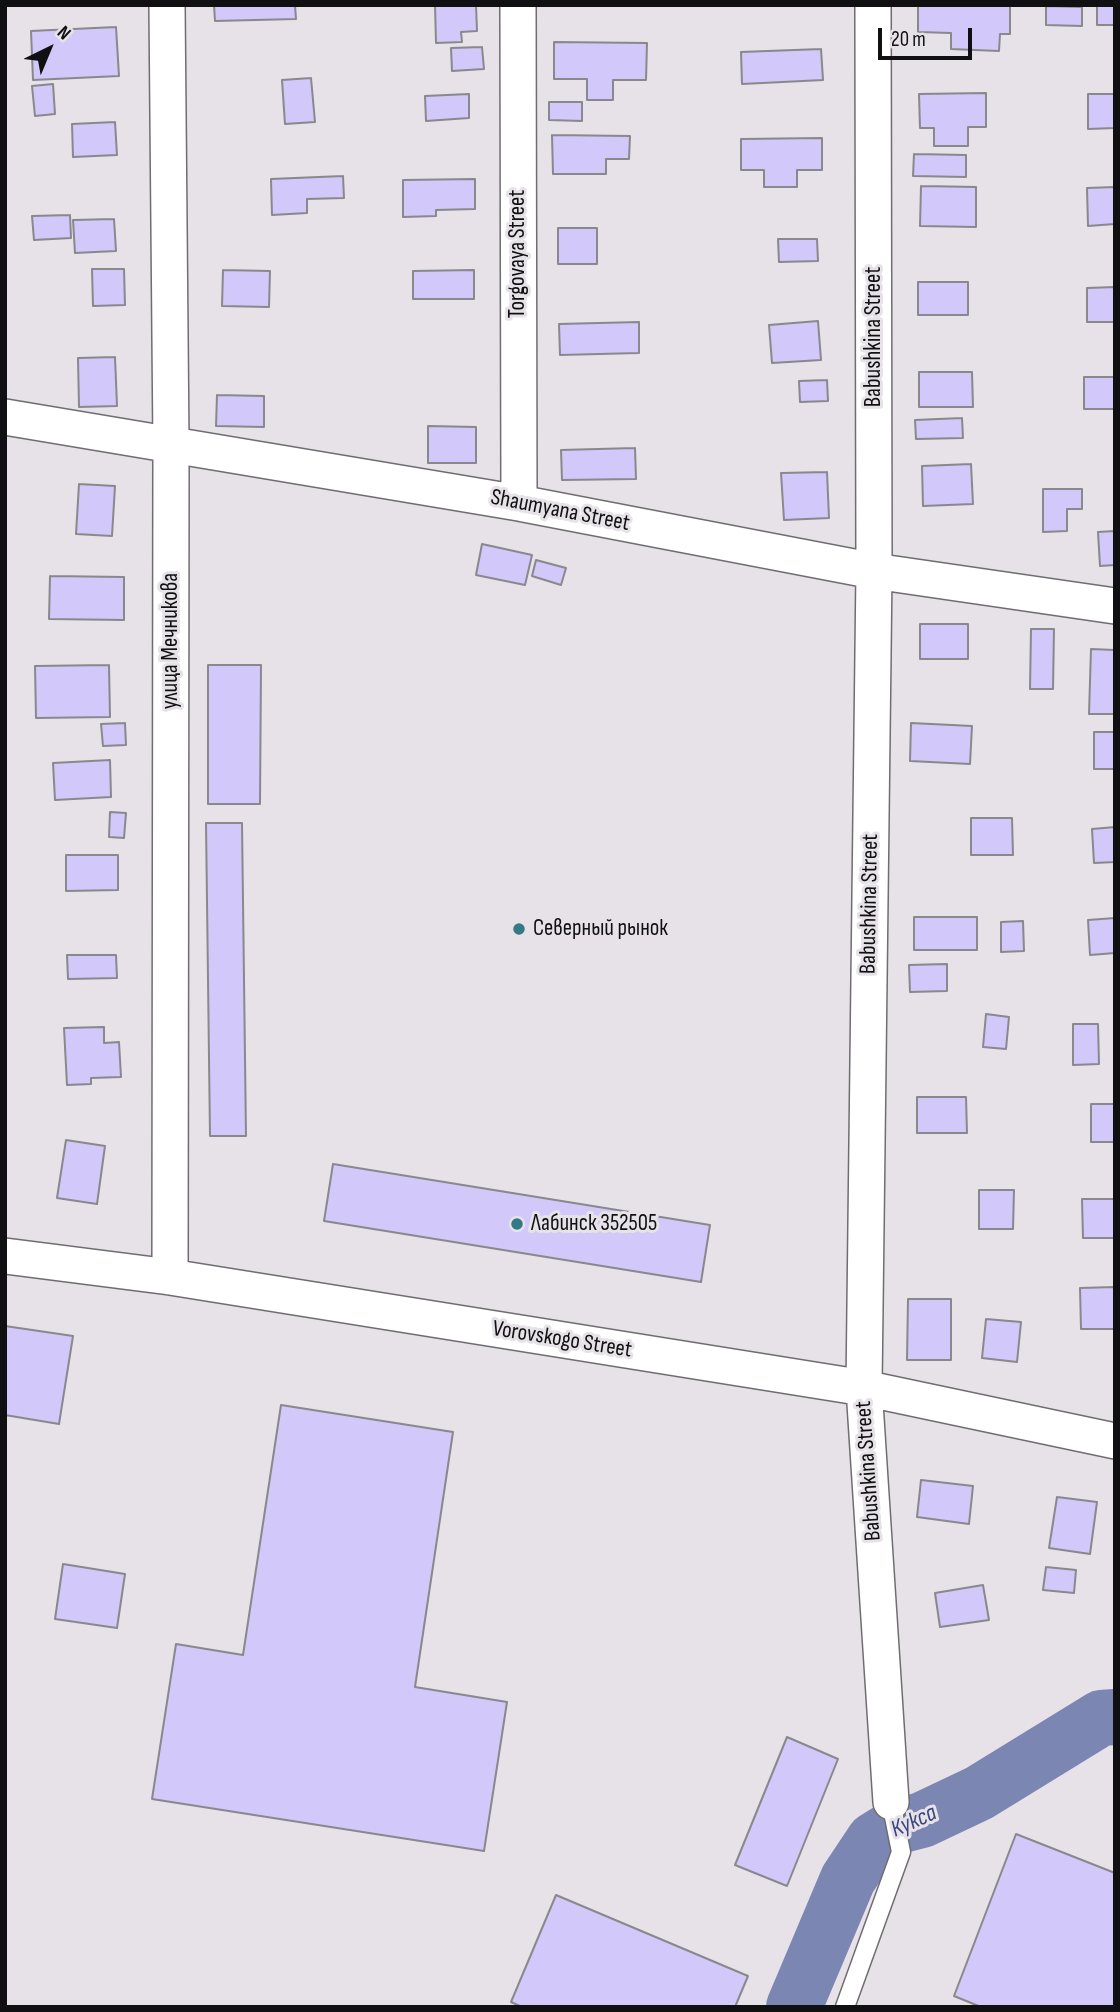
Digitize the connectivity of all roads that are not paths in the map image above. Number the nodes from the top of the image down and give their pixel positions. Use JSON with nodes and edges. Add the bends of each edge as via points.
{"nodes":[{"id":1,"x":167,"y":5,"type":"edge"},
{"id":2,"x":518,"y":5,"type":"edge"},
{"id":3,"x":873,"y":5,"type":"edge"},
{"id":4,"x":5,"y":418,"type":"edge"},
{"id":5,"x":171,"y":445,"type":"junction"},
{"id":6,"x":519,"y":503,"type":"junction"},
{"id":7,"x":874,"y":571,"type":"junction"},
{"id":8,"x":1115,"y":606,"type":"edge"},
{"id":9,"x":5,"y":1256,"type":"edge"},
{"id":10,"x":170,"y":1277,"type":"junction"},
{"id":11,"x":864,"y":1388,"type":"junction"},
{"id":12,"x":1115,"y":1441,"type":"edge"},
{"id":13,"x":891,"y":1802,"type":"joint"},
{"id":14,"x":845,"y":2007,"type":"edge"}],
"edges":[{"from":1,"to":5,"type":"street","name":"улица Мечникова"},
{"from":2,"to":6,"type":"street","name":"Torgovaya Street"},
{"from":3,"to":7,"type":"street","name":"Babushkina Street"},
{"from":4,"to":5,"type":"street","name":"Shaumyana Street"},
{"from":5,"to":6,"type":"street","name":"Shaumyana Street"},
{"from":5,"to":10,"type":"street","name":"улица Мечникова"},
{"from":6,"to":7,"type":"street","name":"Shaumyana Street"},
{"from":7,"to":8,"type":"street","name":"Shaumyana Street"},
{"from":7,"to":11,"type":"street","name":"Babushkina Street"},
{"from":9,"to":10,"type":"street","name":"Vorovskogo Street"},
{"from":10,"to":11,"type":"street","name":"Vorovskogo Street"},
{"from":11,"to":12,"type":"street","name":"Vorovskogo Street"},
{"from":11,"to":13,"type":"street","name":"Babushkina Street"},
{"from":13,"to":14,"type":"lane","via":[[901,1852]]}]}
